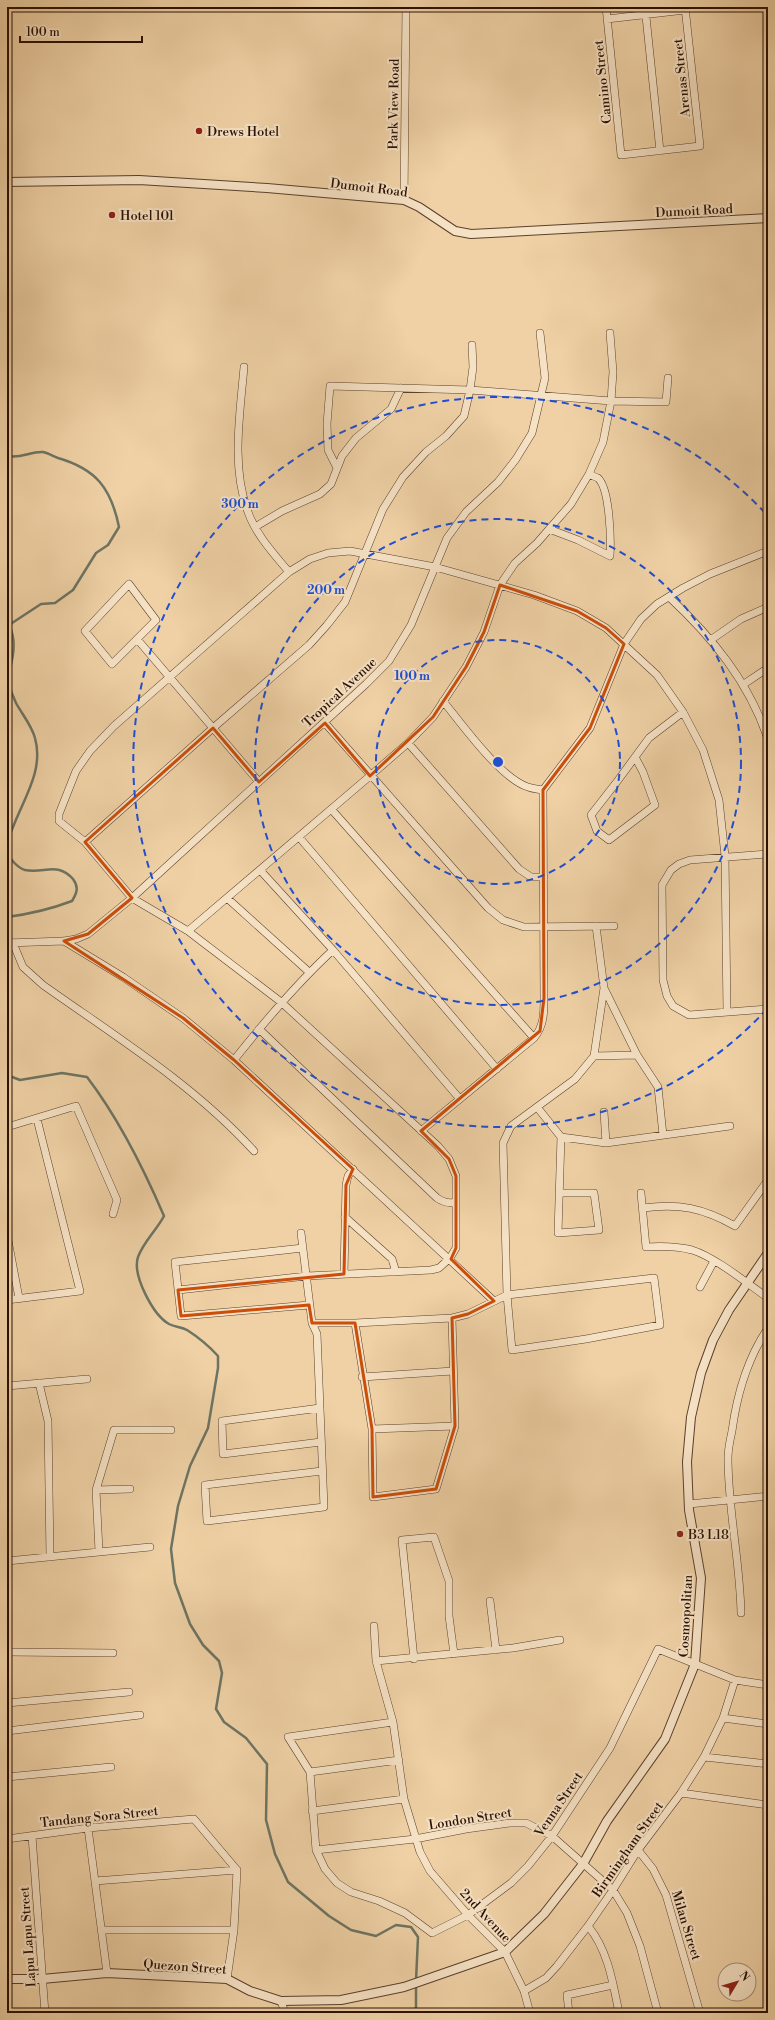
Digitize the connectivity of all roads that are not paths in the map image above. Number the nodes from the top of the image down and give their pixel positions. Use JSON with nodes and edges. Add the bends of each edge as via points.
{"nodes":[{"id":1,"x":406,"y":7,"type":"edge"},
{"id":2,"x":606,"y":7,"type":"edge"},
{"id":3,"x":685,"y":8,"type":"edge"},
{"id":4,"x":645,"y":11,"type":"edge"},
{"id":5,"x":607,"y":19,"type":"junction"},
{"id":6,"x":660,"y":150,"type":"junction"},
{"id":7,"x":7,"y":182,"type":"edge"},
{"id":8,"x":404,"y":200,"type":"junction"},
{"id":9,"x":768,"y":218,"type":"edge"},
{"id":10,"x":540,"y":333,"type":"dead end"},
{"id":11,"x":610,"y":333,"type":"dead end"},
{"id":12,"x":472,"y":345,"type":"dead end"},
{"id":13,"x":244,"y":367,"type":"dead end"},
{"id":14,"x":668,"y":378,"type":"dead end"},
{"id":15,"x":401,"y":388,"type":"junction"},
{"id":16,"x":470,"y":390,"type":"junction"},
{"id":17,"x":540,"y":396,"type":"junction"},
{"id":18,"x":611,"y":401,"type":"junction"},
{"id":19,"x":338,"y":468,"type":"junction"},
{"id":20,"x":589,"y":474,"type":"junction"},
{"id":21,"x":255,"y":527,"type":"junction"},
{"id":22,"x":549,"y":529,"type":"junction"},
{"id":23,"x":768,"y":550,"type":"edge"},
{"id":24,"x":363,"y":553,"type":"junction"},
{"id":25,"x":435,"y":566,"type":"junction"},
{"id":26,"x":289,"y":572,"type":"junction"},
{"id":27,"x":500,"y":585,"type":"junction"},
{"id":28,"x":668,"y":597,"type":"junction"},
{"id":29,"x":768,"y":607,"type":"edge"},
{"id":30,"x":137,"y":639,"type":"junction"},
{"id":31,"x":712,"y":639,"type":"junction"},
{"id":32,"x":624,"y":644,"type":"junction"},
{"id":33,"x":768,"y":668,"type":"edge"},
{"id":34,"x":171,"y":678,"type":"junction"},
{"id":35,"x":744,"y":684,"type":"junction"},
{"id":36,"x":443,"y":701,"type":"junction"},
{"id":37,"x":683,"y":712,"type":"junction"},
{"id":38,"x":325,"y":723,"type":"junction"},
{"id":39,"x":213,"y":728,"type":"junction"},
{"id":40,"x":768,"y":739,"type":"edge"},
{"id":41,"x":408,"y":743,"type":"junction"},
{"id":42,"x":635,"y":757,"type":"junction"},
{"id":43,"x":370,"y":776,"type":"junction"},
{"id":44,"x":259,"y":782,"type":"junction"},
{"id":45,"x":543,"y":790,"type":"junction"},
{"id":46,"x":332,"y":810,"type":"junction"},
{"id":47,"x":299,"y":837,"type":"junction"},
{"id":48,"x":85,"y":842,"type":"junction"},
{"id":49,"x":768,"y":854,"type":"edge"},
{"id":50,"x":725,"y":856,"type":"junction"},
{"id":51,"x":260,"y":870,"type":"junction"},
{"id":52,"x":544,"y":878,"type":"junction"},
{"id":53,"x":132,"y":898,"type":"junction"},
{"id":54,"x":227,"y":898,"type":"junction"},
{"id":55,"x":544,"y":926,"type":"junction"},
{"id":56,"x":596,"y":926,"type":"junction"},
{"id":57,"x":614,"y":926,"type":"dead end"},
{"id":58,"x":188,"y":931,"type":"junction"},
{"id":59,"x":64,"y":941,"type":"junction"},
{"id":60,"x":10,"y":943,"type":"edge"},
{"id":61,"x":333,"y":950,"type":"junction"},
{"id":62,"x":309,"y":972,"type":"junction"},
{"id":63,"x":604,"y":988,"type":"junction"},
{"id":64,"x":281,"y":1002,"type":"junction"},
{"id":65,"x":768,"y":1009,"type":"edge"},
{"id":66,"x":727,"y":1012,"type":"junction"},
{"id":67,"x":259,"y":1029,"type":"junction"},
{"id":68,"x":534,"y":1038,"type":"junction"},
{"id":69,"x":637,"y":1055,"type":"junction"},
{"id":70,"x":594,"y":1056,"type":"junction"},
{"id":71,"x":234,"y":1060,"type":"junction"},
{"id":72,"x":497,"y":1069,"type":"junction"},
{"id":73,"x":459,"y":1098,"type":"junction"},
{"id":74,"x":537,"y":1107,"type":"junction"},
{"id":75,"x":604,"y":1112,"type":"dead end"},
{"id":76,"x":37,"y":1119,"type":"junction"},
{"id":77,"x":730,"y":1126,"type":"dead end"},
{"id":78,"x":7,"y":1127,"type":"edge"},
{"id":79,"x":421,"y":1131,"type":"junction"},
{"id":80,"x":663,"y":1135,"type":"junction"},
{"id":81,"x":561,"y":1137,"type":"junction"},
{"id":82,"x":606,"y":1143,"type":"junction"},
{"id":83,"x":254,"y":1151,"type":"dead end"},
{"id":84,"x":353,"y":1169,"type":"junction"},
{"id":85,"x":768,"y":1180,"type":"edge"},
{"id":86,"x":559,"y":1193,"type":"junction"},
{"id":87,"x":642,"y":1193,"type":"dead end"},
{"id":88,"x":456,"y":1202,"type":"junction"},
{"id":89,"x":643,"y":1208,"type":"junction"},
{"id":90,"x":113,"y":1214,"type":"dead end"},
{"id":91,"x":345,"y":1217,"type":"junction"},
{"id":92,"x":301,"y":1233,"type":"dead end"},
{"id":93,"x":7,"y":1236,"type":"edge"},
{"id":94,"x":303,"y":1248,"type":"junction"},
{"id":95,"x":768,"y":1253,"type":"edge"},
{"id":96,"x":450,"y":1258,"type":"junction"},
{"id":97,"x":714,"y":1261,"type":"junction"},
{"id":98,"x":396,"y":1272,"type":"junction"},
{"id":99,"x":344,"y":1274,"type":"junction"},
{"id":100,"x":307,"y":1276,"type":"junction"},
{"id":101,"x":747,"y":1284,"type":"junction"},
{"id":102,"x":700,"y":1287,"type":"dead end"},
{"id":103,"x":178,"y":1290,"type":"junction"},
{"id":104,"x":507,"y":1295,"type":"junction"},
{"id":105,"x":19,"y":1298,"type":"junction"},
{"id":106,"x":768,"y":1298,"type":"edge"},
{"id":107,"x":7,"y":1300,"type":"edge"},
{"id":108,"x":494,"y":1301,"type":"junction"},
{"id":109,"x":309,"y":1305,"type":"junction"},
{"id":110,"x":452,"y":1318,"type":"junction"},
{"id":111,"x":312,"y":1323,"type":"junction"},
{"id":112,"x":355,"y":1323,"type":"junction"},
{"id":113,"x":768,"y":1328,"type":"edge"},
{"id":114,"x":453,"y":1371,"type":"junction"},
{"id":115,"x":362,"y":1377,"type":"junction"},
{"id":116,"x":87,"y":1379,"type":"dead end"},
{"id":117,"x":39,"y":1383,"type":"junction"},
{"id":118,"x":7,"y":1386,"type":"edge"},
{"id":119,"x":320,"y":1408,"type":"junction"},
{"id":120,"x":455,"y":1426,"type":"junction"},
{"id":121,"x":372,"y":1429,"type":"junction"},
{"id":122,"x":171,"y":1430,"type":"dead end"},
{"id":123,"x":321,"y":1442,"type":"junction"},
{"id":124,"x":322,"y":1471,"type":"junction"},
{"id":125,"x":130,"y":1489,"type":"dead end"},
{"id":126,"x":96,"y":1490,"type":"junction"},
{"id":127,"x":768,"y":1496,"type":"edge"},
{"id":128,"x":730,"y":1500,"type":"junction"},
{"id":129,"x":689,"y":1504,"type":"junction"},
{"id":130,"x":150,"y":1547,"type":"dead end"},
{"id":131,"x":99,"y":1551,"type":"junction"},
{"id":132,"x":50,"y":1557,"type":"junction"},
{"id":133,"x":7,"y":1561,"type":"edge"},
{"id":134,"x":490,"y":1601,"type":"dead end"},
{"id":135,"x":741,"y":1613,"type":"dead end"},
{"id":136,"x":374,"y":1626,"type":"dead end"},
{"id":137,"x":560,"y":1640,"type":"dead end"},
{"id":138,"x":496,"y":1650,"type":"junction"},
{"id":139,"x":7,"y":1652,"type":"edge"},
{"id":140,"x":114,"y":1653,"type":"dead end"},
{"id":141,"x":454,"y":1654,"type":"junction"},
{"id":142,"x":414,"y":1658,"type":"junction"},
{"id":143,"x":376,"y":1660,"type":"junction"},
{"id":144,"x":695,"y":1664,"type":"junction"},
{"id":145,"x":735,"y":1680,"type":"junction"},
{"id":146,"x":768,"y":1685,"type":"edge"},
{"id":147,"x":128,"y":1692,"type":"dead end"},
{"id":148,"x":7,"y":1703,"type":"edge"},
{"id":149,"x":140,"y":1715,"type":"dead end"},
{"id":150,"x":723,"y":1718,"type":"junction"},
{"id":151,"x":393,"y":1722,"type":"junction"},
{"id":152,"x":768,"y":1724,"type":"edge"},
{"id":153,"x":7,"y":1731,"type":"edge"},
{"id":154,"x":704,"y":1757,"type":"junction"},
{"id":155,"x":399,"y":1760,"type":"junction"},
{"id":156,"x":768,"y":1764,"type":"edge"},
{"id":157,"x":111,"y":1767,"type":"dead end"},
{"id":158,"x":310,"y":1772,"type":"junction"},
{"id":159,"x":7,"y":1777,"type":"edge"},
{"id":160,"x":681,"y":1793,"type":"junction"},
{"id":161,"x":404,"y":1799,"type":"junction"},
{"id":162,"x":768,"y":1805,"type":"edge"},
{"id":163,"x":312,"y":1810,"type":"junction"},
{"id":164,"x":88,"y":1828,"type":"junction"},
{"id":165,"x":32,"y":1836,"type":"junction"},
{"id":166,"x":552,"y":1836,"type":"junction"},
{"id":167,"x":7,"y":1839,"type":"edge"},
{"id":168,"x":415,"y":1839,"type":"junction"},
{"id":169,"x":316,"y":1850,"type":"junction"},
{"id":170,"x":638,"y":1850,"type":"junction"},
{"id":171,"x":583,"y":1864,"type":"junction"},
{"id":172,"x":237,"y":1870,"type":"junction"},
{"id":173,"x":95,"y":1881,"type":"junction"},
{"id":174,"x":613,"y":1890,"type":"junction"},
{"id":175,"x":468,"y":1915,"type":"junction"},
{"id":176,"x":588,"y":1926,"type":"junction"},
{"id":177,"x":102,"y":1930,"type":"junction"},
{"id":178,"x":234,"y":1930,"type":"junction"},
{"id":179,"x":505,"y":1952,"type":"junction"},
{"id":180,"x":107,"y":1973,"type":"junction"},
{"id":181,"x":7,"y":1979,"type":"edge"},
{"id":182,"x":42,"y":1979,"type":"junction"},
{"id":183,"x":227,"y":1979,"type":"junction"},
{"id":184,"x":613,"y":1985,"type":"junction"},
{"id":185,"x":404,"y":1987,"type":"joint"},
{"id":186,"x":524,"y":1991,"type":"junction"},
{"id":187,"x":281,"y":2001,"type":"junction"},
{"id":188,"x":45,"y":2013,"type":"edge"},
{"id":189,"x":285,"y":2013,"type":"edge"},
{"id":190,"x":530,"y":2013,"type":"edge"},
{"id":191,"x":569,"y":2013,"type":"edge"},
{"id":192,"x":618,"y":2013,"type":"edge"},
{"id":193,"x":658,"y":2013,"type":"edge"},
{"id":194,"x":700,"y":2013,"type":"edge"}],
"edges":[{"from":1,"to":8,"type":"street","name":"Park View Road"},
{"from":2,"to":5,"type":"street","name":"Camino Street"},
{"from":3,"to":4,"type":"street"},
{"from":3,"to":6,"type":"street","name":"Arenas Street","via":[[700,146]]},
{"from":4,"to":5,"type":"street"},
{"from":4,"to":6,"type":"street"},
{"from":5,"to":6,"type":"street","name":"Camino Street","via":[[622,155]]},
{"from":7,"to":8,"type":"street","name":"Dumoit Road","via":[[139,180]]},
{"from":8,"to":9,"type":"street","name":"Dumoit Road","via":[[455,231],[471,234]]},
{"from":10,"to":17,"type":"street","name":"Tropical Avenue","via":[[545,378]]},
{"from":11,"to":18,"type":"street","via":[[613,372]]},
{"from":12,"to":16,"type":"street"},
{"from":13,"to":21,"type":"street","via":[[239,438],[240,480],[248,512]]},
{"from":14,"to":18,"type":"street","via":[[666,402]]},
{"from":15,"to":16,"type":"street"},
{"from":15,"to":19,"type":"street","via":[[391,409],[356,438],[342,456]]},
{"from":15,"to":19,"type":"street","via":[[330,386],[328,450]]},
{"from":16,"to":17,"type":"street"},
{"from":16,"to":24,"type":"street","via":[[464,416],[403,477],[383,509]]},
{"from":17,"to":18,"type":"street"},
{"from":17,"to":25,"type":"street","name":"Tropical Avenue","via":[[532,433],[516,459],[498,482],[466,512],[447,538]]},
{"from":18,"to":20,"type":"street","via":[[603,442]]},
{"from":19,"to":21,"type":"street","via":[[331,484],[320,494],[282,511]]},
{"from":20,"to":22,"type":"street","via":[[571,504]]},
{"from":20,"to":22,"type":"street","via":[[598,479],[604,491],[611,527],[610,556]]},
{"from":21,"to":26,"type":"street"},
{"from":22,"to":27,"type":"street","via":[[515,563]]},
{"from":23,"to":28,"type":"street","via":[[710,574]]},
{"from":24,"to":25,"type":"street"},
{"from":24,"to":26,"type":"street","via":[[328,553],[310,559]]},
{"from":24,"to":39,"type":"street","via":[[345,602],[327,625],[309,645]]},
{"from":25,"to":27,"type":"street"},
{"from":25,"to":38,"type":"street","name":"Tropical Avenue","via":[[411,625],[389,661]]},
{"from":26,"to":34,"type":"street"},
{"from":27,"to":32,"type":"street","via":[[577,611],[606,628]]},
{"from":27,"to":36,"type":"street","via":[[484,632],[466,667]]},
{"from":28,"to":31,"type":"street"},
{"from":28,"to":32,"type":"street","via":[[642,619]]},
{"from":29,"to":31,"type":"street","via":[[741,619]]},
{"from":30,"to":30,"type":"street","via":[[112,664],[85,631],[129,584],[156,620]]},
{"from":30,"to":34,"type":"street"},
{"from":31,"to":35,"type":"street"},
{"from":32,"to":37,"type":"street","via":[[657,675]]},
{"from":32,"to":45,"type":"street","via":[[590,728]]},
{"from":33,"to":35,"type":"street"},
{"from":34,"to":39,"type":"street"},
{"from":34,"to":48,"type":"street","via":[[114,726],[76,771],[59,814],[59,821]]},
{"from":35,"to":40,"type":"street"},
{"from":36,"to":41,"type":"street","via":[[433,717]]},
{"from":36,"to":45,"type":"street","via":[[475,741],[511,777],[527,787]]},
{"from":37,"to":42,"type":"street","via":[[649,738]]},
{"from":37,"to":50,"type":"street","via":[[703,750],[719,800]]},
{"from":38,"to":43,"type":"street"},
{"from":38,"to":44,"type":"street","name":"Tropical Avenue"},
{"from":39,"to":44,"type":"street"},
{"from":39,"to":48,"type":"street"},
{"from":41,"to":43,"type":"street"},
{"from":41,"to":52,"type":"street","via":[[519,869],[531,877]]},
{"from":42,"to":42,"type":"street","via":[[590,815],[597,831],[609,840],[656,805]]},
{"from":43,"to":46,"type":"street"},
{"from":43,"to":55,"type":"street","via":[[488,908],[503,920],[524,927]]},
{"from":44,"to":53,"type":"street","name":"Tropical Avenue"},
{"from":45,"to":52,"type":"street"},
{"from":46,"to":47,"type":"street"},
{"from":46,"to":68,"type":"street"},
{"from":47,"to":51,"type":"street"},
{"from":47,"to":72,"type":"street"},
{"from":48,"to":53,"type":"street"},
{"from":49,"to":50,"type":"street"},
{"from":50,"to":66,"type":"street"},
{"from":50,"to":66,"type":"street","via":[[690,860],[680,864],[671,870],[662,885],[663,980],[667,996],[673,1006],[680,1011],[689,1015]]},
{"from":51,"to":54,"type":"street"},
{"from":51,"to":61,"type":"street"},
{"from":52,"to":55,"type":"street"},
{"from":53,"to":58,"type":"street"},
{"from":53,"to":59,"type":"street","name":"Tropical Avenue","via":[[88,934]]},
{"from":54,"to":58,"type":"street"},
{"from":54,"to":62,"type":"street"},
{"from":55,"to":56,"type":"street"},
{"from":55,"to":68,"type":"street","via":[[543,1022]]},
{"from":56,"to":57,"type":"street"},
{"from":56,"to":63,"type":"street"},
{"from":58,"to":64,"type":"street"},
{"from":59,"to":60,"type":"street","name":"Tropical Avenue"},
{"from":59,"to":71,"type":"street","via":[[183,1018]]},
{"from":60,"to":83,"type":"street","via":[[23,967],[43,985],[196,1096],[231,1126]]},
{"from":61,"to":62,"type":"street"},
{"from":61,"to":73,"type":"street"},
{"from":62,"to":64,"type":"street"},
{"from":63,"to":69,"type":"street"},
{"from":63,"to":70,"type":"street"},
{"from":64,"to":67,"type":"street"},
{"from":64,"to":79,"type":"street"},
{"from":65,"to":66,"type":"street"},
{"from":67,"to":71,"type":"street"},
{"from":67,"to":88,"type":"street","via":[[437,1198],[450,1203]]},
{"from":68,"to":72,"type":"street"},
{"from":69,"to":70,"type":"street"},
{"from":69,"to":80,"type":"street","via":[[658,1087]]},
{"from":70,"to":74,"type":"street","via":[[575,1079]]},
{"from":71,"to":84,"type":"street"},
{"from":72,"to":73,"type":"street"},
{"from":73,"to":79,"type":"street"},
{"from":74,"to":81,"type":"street"},
{"from":74,"to":104,"type":"street","via":[[512,1126],[503,1143]]},
{"from":75,"to":82,"type":"street"},
{"from":76,"to":78,"type":"street"},
{"from":76,"to":90,"type":"street","via":[[76,1106],[117,1200]]},
{"from":76,"to":105,"type":"street","via":[[80,1291]]},
{"from":77,"to":80,"type":"street"},
{"from":79,"to":88,"type":"street","via":[[438,1146],[453,1166],[456,1176]]},
{"from":80,"to":82,"type":"street"},
{"from":81,"to":82,"type":"street"},
{"from":81,"to":86,"type":"street"},
{"from":84,"to":91,"type":"street","via":[[346,1185]]},
{"from":84,"to":96,"type":"street"},
{"from":85,"to":89,"type":"street","via":[[735,1226],[715,1215],[689,1207],[665,1205]]},
{"from":86,"to":86,"type":"street","via":[[558,1233],[599,1230],[594,1193]]},
{"from":87,"to":89,"type":"street"},
{"from":88,"to":96,"type":"street","via":[[456,1248]]},
{"from":89,"to":97,"type":"street","via":[[646,1247],[672,1246],[693,1251]]},
{"from":91,"to":98,"type":"street","via":[[392,1259]]},
{"from":91,"to":99,"type":"street"},
{"from":92,"to":94,"type":"street"},
{"from":93,"to":105,"type":"street"},
{"from":94,"to":100,"type":"street"},
{"from":94,"to":103,"type":"street","via":[[175,1262]]},
{"from":95,"to":101,"type":"street","name":"Cosmopolitan"},
{"from":96,"to":98,"type":"street","via":[[439,1268]]},
{"from":96,"to":108,"type":"street"},
{"from":97,"to":101,"type":"street"},
{"from":97,"to":102,"type":"street"},
{"from":98,"to":99,"type":"street"},
{"from":99,"to":100,"type":"street"},
{"from":100,"to":103,"type":"street"},
{"from":100,"to":109,"type":"street"},
{"from":101,"to":106,"type":"street"},
{"from":101,"to":129,"type":"street","name":"Cosmopolitan","via":[[713,1340],[701,1373],[691,1417],[687,1462]]},
{"from":103,"to":109,"type":"street","via":[[181,1316]]},
{"from":104,"to":104,"type":"street","via":[[654,1278],[660,1325],[512,1350]]},
{"from":104,"to":108,"type":"street"},
{"from":105,"to":107,"type":"street"},
{"from":108,"to":110,"type":"street","via":[[468,1314]]},
{"from":109,"to":111,"type":"street"},
{"from":110,"to":112,"type":"street"},
{"from":110,"to":114,"type":"street"},
{"from":111,"to":112,"type":"street"},
{"from":111,"to":119,"type":"street","via":[[317,1334]]},
{"from":112,"to":115,"type":"street"},
{"from":113,"to":128,"type":"street","via":[[746,1369],[735,1408],[728,1456]]},
{"from":114,"to":115,"type":"street"},
{"from":114,"to":120,"type":"street"},
{"from":115,"to":121,"type":"street"},
{"from":116,"to":117,"type":"street"},
{"from":117,"to":118,"type":"street"},
{"from":117,"to":132,"type":"street","via":[[48,1421]]},
{"from":119,"to":123,"type":"street"},
{"from":119,"to":123,"type":"street","via":[[222,1421],[223,1454]]},
{"from":120,"to":121,"type":"street"},
{"from":120,"to":121,"type":"street","via":[[436,1489],[373,1497]]},
{"from":122,"to":126,"type":"street","via":[[114,1430]]},
{"from":123,"to":124,"type":"street"},
{"from":124,"to":124,"type":"street","via":[[324,1507],[207,1520],[205,1485]]},
{"from":125,"to":126,"type":"street"},
{"from":126,"to":131,"type":"street"},
{"from":127,"to":128,"type":"street"},
{"from":128,"to":129,"type":"street"},
{"from":128,"to":135,"type":"street"},
{"from":129,"to":144,"type":"street","name":"Cosmopolitan","via":[[701,1578]]},
{"from":130,"to":131,"type":"street"},
{"from":131,"to":132,"type":"street"},
{"from":132,"to":133,"type":"street"},
{"from":134,"to":138,"type":"street"},
{"from":136,"to":143,"type":"street","name":"2nd Avenue"},
{"from":137,"to":138,"type":"street"},
{"from":138,"to":141,"type":"street"},
{"from":139,"to":140,"type":"street"},
{"from":141,"to":142,"type":"street"},
{"from":141,"to":142,"type":"street","via":[[449,1616],[449,1581],[434,1537],[402,1540]]},
{"from":142,"to":143,"type":"street"},
{"from":143,"to":151,"type":"street","name":"2nd Avenue"},
{"from":144,"to":145,"type":"street"},
{"from":144,"to":166,"type":"street","name":"Venna Street","via":[[658,1649],[610,1748]]},
{"from":144,"to":171,"type":"street","name":"Cosmopolitan","via":[[665,1739],[607,1821]]},
{"from":145,"to":146,"type":"street"},
{"from":145,"to":150,"type":"street","name":"Birmingham Street"},
{"from":147,"to":148,"type":"street"},
{"from":149,"to":153,"type":"street"},
{"from":150,"to":152,"type":"street"},
{"from":150,"to":154,"type":"street","name":"Birmingham Street"},
{"from":151,"to":155,"type":"street","name":"2nd Avenue"},
{"from":151,"to":158,"type":"street","via":[[288,1737]]},
{"from":154,"to":156,"type":"street"},
{"from":154,"to":160,"type":"street","name":"Birmingham Street"},
{"from":155,"to":158,"type":"street"},
{"from":155,"to":161,"type":"street","name":"2nd Avenue"},
{"from":157,"to":159,"type":"street"},
{"from":158,"to":163,"type":"street"},
{"from":160,"to":162,"type":"street"},
{"from":160,"to":170,"type":"street","name":"Birmingham Street"},
{"from":161,"to":163,"type":"street"},
{"from":161,"to":168,"type":"street","name":"2nd Avenue"},
{"from":163,"to":169,"type":"street"},
{"from":164,"to":165,"type":"street","name":"Tandang Sora Street"},
{"from":164,"to":172,"type":"street","name":"Tandang Sora Street","via":[[194,1819]]},
{"from":164,"to":173,"type":"street"},
{"from":165,"to":167,"type":"street","name":"Tandang Sora Street"},
{"from":165,"to":182,"type":"street","name":"Lapu Lapu Street"},
{"from":166,"to":168,"type":"street","name":"London Street","via":[[526,1823],[510,1823]]},
{"from":166,"to":171,"type":"street","name":"London Street"},
{"from":166,"to":175,"type":"street","name":"Venna Street","via":[[511,1884]]},
{"from":168,"to":169,"type":"street","name":"London Street"},
{"from":168,"to":175,"type":"street","name":"2nd Avenue","via":[[430,1871]]},
{"from":169,"to":175,"type":"street","name":"Venna Street","via":[[325,1869],[342,1886],[405,1913],[432,1933]]},
{"from":170,"to":174,"type":"street","name":"Birmingham Street"},
{"from":170,"to":194,"type":"street","name":"Milan Street","via":[[653,1869],[666,1895]]},
{"from":171,"to":174,"type":"street","name":"London Street"},
{"from":171,"to":179,"type":"street","name":"Cosmopolitan","via":[[544,1914]]},
{"from":172,"to":173,"type":"street"},
{"from":172,"to":178,"type":"street"},
{"from":173,"to":177,"type":"street"},
{"from":174,"to":176,"type":"street","name":"Birmingham Street"},
{"from":174,"to":193,"type":"street","name":"London Street","via":[[627,1913],[640,1946]]},
{"from":175,"to":179,"type":"street","name":"2nd Avenue"},
{"from":176,"to":184,"type":"street","via":[[596,1935]]},
{"from":176,"to":186,"type":"street","name":"Birmingham Street","via":[[546,1978]]},
{"from":177,"to":178,"type":"street"},
{"from":177,"to":180,"type":"street"},
{"from":178,"to":183,"type":"street"},
{"from":179,"to":185,"type":"street","name":"Cosmopolitan"},
{"from":179,"to":186,"type":"street","name":"2nd Avenue"},
{"from":180,"to":182,"type":"street","name":"Quezon Street"},
{"from":180,"to":183,"type":"street","name":"Quezon Street"},
{"from":181,"to":182,"type":"street","name":"Quezon Street"},
{"from":182,"to":188,"type":"street","name":"Lapu Lapu Street"},
{"from":183,"to":187,"type":"street","name":"Quezon Street"},
{"from":184,"to":191,"type":"street","via":[[567,1995]]},
{"from":184,"to":192,"type":"street"},
{"from":185,"to":187,"type":"street","name":"Quezon Street","via":[[341,2000]]},
{"from":186,"to":190,"type":"street","name":"2nd Avenue"},
{"from":187,"to":189,"type":"street"}]}
